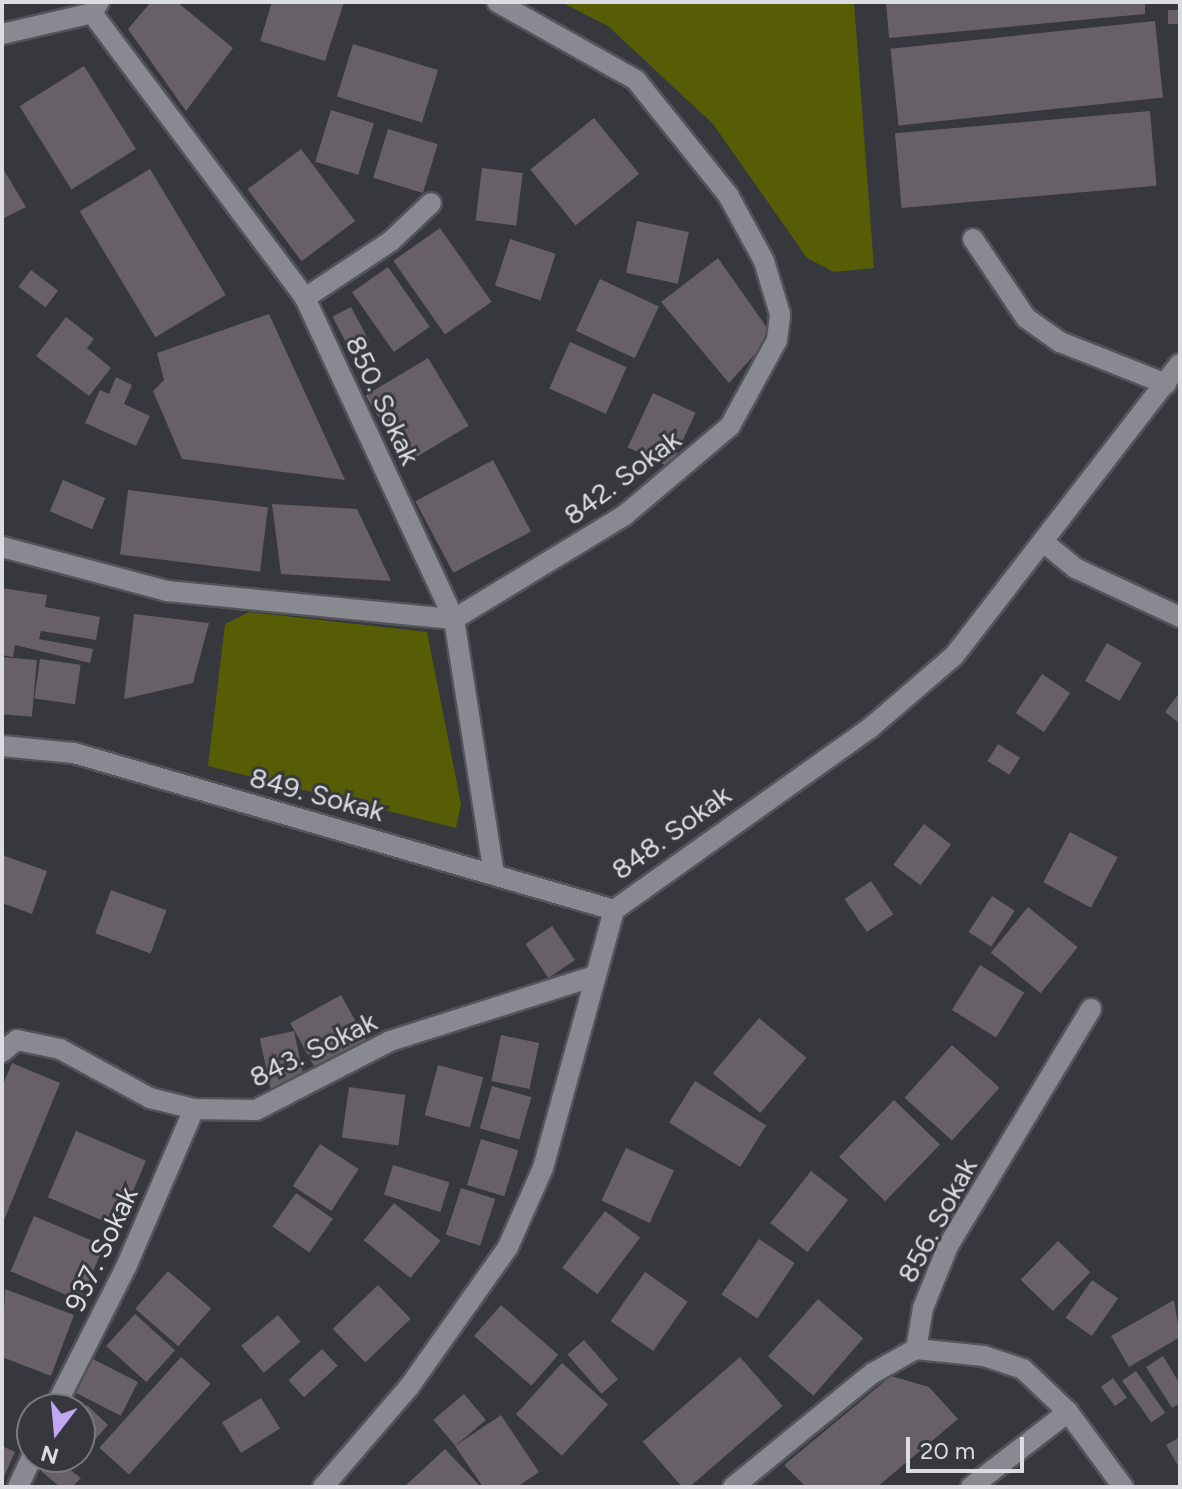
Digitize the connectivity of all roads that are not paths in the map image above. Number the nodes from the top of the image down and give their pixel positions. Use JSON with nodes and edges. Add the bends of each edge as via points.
{"nodes":[{"id":1,"x":497,"y":2,"type":"edge"},
{"id":2,"x":95,"y":7,"type":"edge"},
{"id":3,"x":2,"y":34,"type":"edge"},
{"id":4,"x":431,"y":203,"type":"dead end"},
{"id":5,"x":973,"y":239,"type":"dead end"},
{"id":6,"x":305,"y":298,"type":"junction"},
{"id":7,"x":1180,"y":364,"type":"edge"},
{"id":8,"x":1166,"y":384,"type":"junction"},
{"id":9,"x":1047,"y":545,"type":"junction"},
{"id":10,"x":2,"y":547,"type":"edge"},
{"id":11,"x":1180,"y":617,"type":"edge"},
{"id":12,"x":454,"y":619,"type":"junction"},
{"id":13,"x":2,"y":746,"type":"edge"},
{"id":14,"x":493,"y":869,"type":"junction"},
{"id":15,"x":614,"y":910,"type":"junction"},
{"id":16,"x":592,"y":977,"type":"junction"},
{"id":17,"x":1091,"y":1009,"type":"dead end"},
{"id":18,"x":10,"y":1046,"type":"edge"},
{"id":19,"x":194,"y":1109,"type":"junction"},
{"id":20,"x":916,"y":1349,"type":"junction"},
{"id":21,"x":61,"y":1393,"type":"edge"},
{"id":22,"x":1068,"y":1412,"type":"junction"},
{"id":23,"x":323,"y":1487,"type":"edge"},
{"id":24,"x":733,"y":1487,"type":"edge"},
{"id":25,"x":971,"y":1487,"type":"edge"},
{"id":26,"x":1123,"y":1487,"type":"edge"}],
"edges":[{"from":1,"to":12,"type":"street","name":"842. Sokak","via":[[636,80],[674,120],[728,195],[764,261],[780,314],[777,340],[751,395],[701,453],[613,523]]},
{"from":2,"to":3,"type":"street"},
{"from":2,"to":6,"type":"street","name":"850. Sokak"},
{"from":4,"to":6,"type":"street","via":[[391,241]]},
{"from":5,"to":8,"type":"street","via":[[1026,318],[1060,342]]},
{"from":6,"to":12,"type":"street","name":"850. Sokak"},
{"from":7,"to":8,"type":"street","name":"848. Sokak"},
{"from":8,"to":9,"type":"street","name":"848. Sokak"},
{"from":9,"to":11,"type":"street","via":[[1075,568]]},
{"from":9,"to":15,"type":"street","name":"848. Sokak","via":[[954,656],[869,729]]},
{"from":10,"to":12,"type":"street","via":[[167,591]]},
{"from":12,"to":14,"type":"street","name":"850. Sokak"},
{"from":13,"to":14,"type":"street","name":"849. Sokak","via":[[74,753]]},
{"from":14,"to":15,"type":"street","name":"849. Sokak"},
{"from":15,"to":16,"type":"street","name":"848. Sokak"},
{"from":16,"to":19,"type":"street","name":"843. Sokak","via":[[390,1041],[256,1110]]},
{"from":16,"to":23,"type":"street","name":"848. Sokak","via":[[543,1168],[508,1247],[409,1387]]},
{"from":17,"to":20,"type":"street","name":"856. Sokak","via":[[948,1246]]},
{"from":18,"to":19,"type":"street","name":"843. Sokak","via":[[60,1049],[150,1098]]},
{"from":19,"to":21,"type":"street","name":"937. Sokak"},
{"from":20,"to":22,"type":"street","via":[[984,1356],[1023,1369]]},
{"from":20,"to":24,"type":"street","via":[[873,1373]]},
{"from":22,"to":25,"type":"street"},
{"from":22,"to":26,"type":"street"}]}
